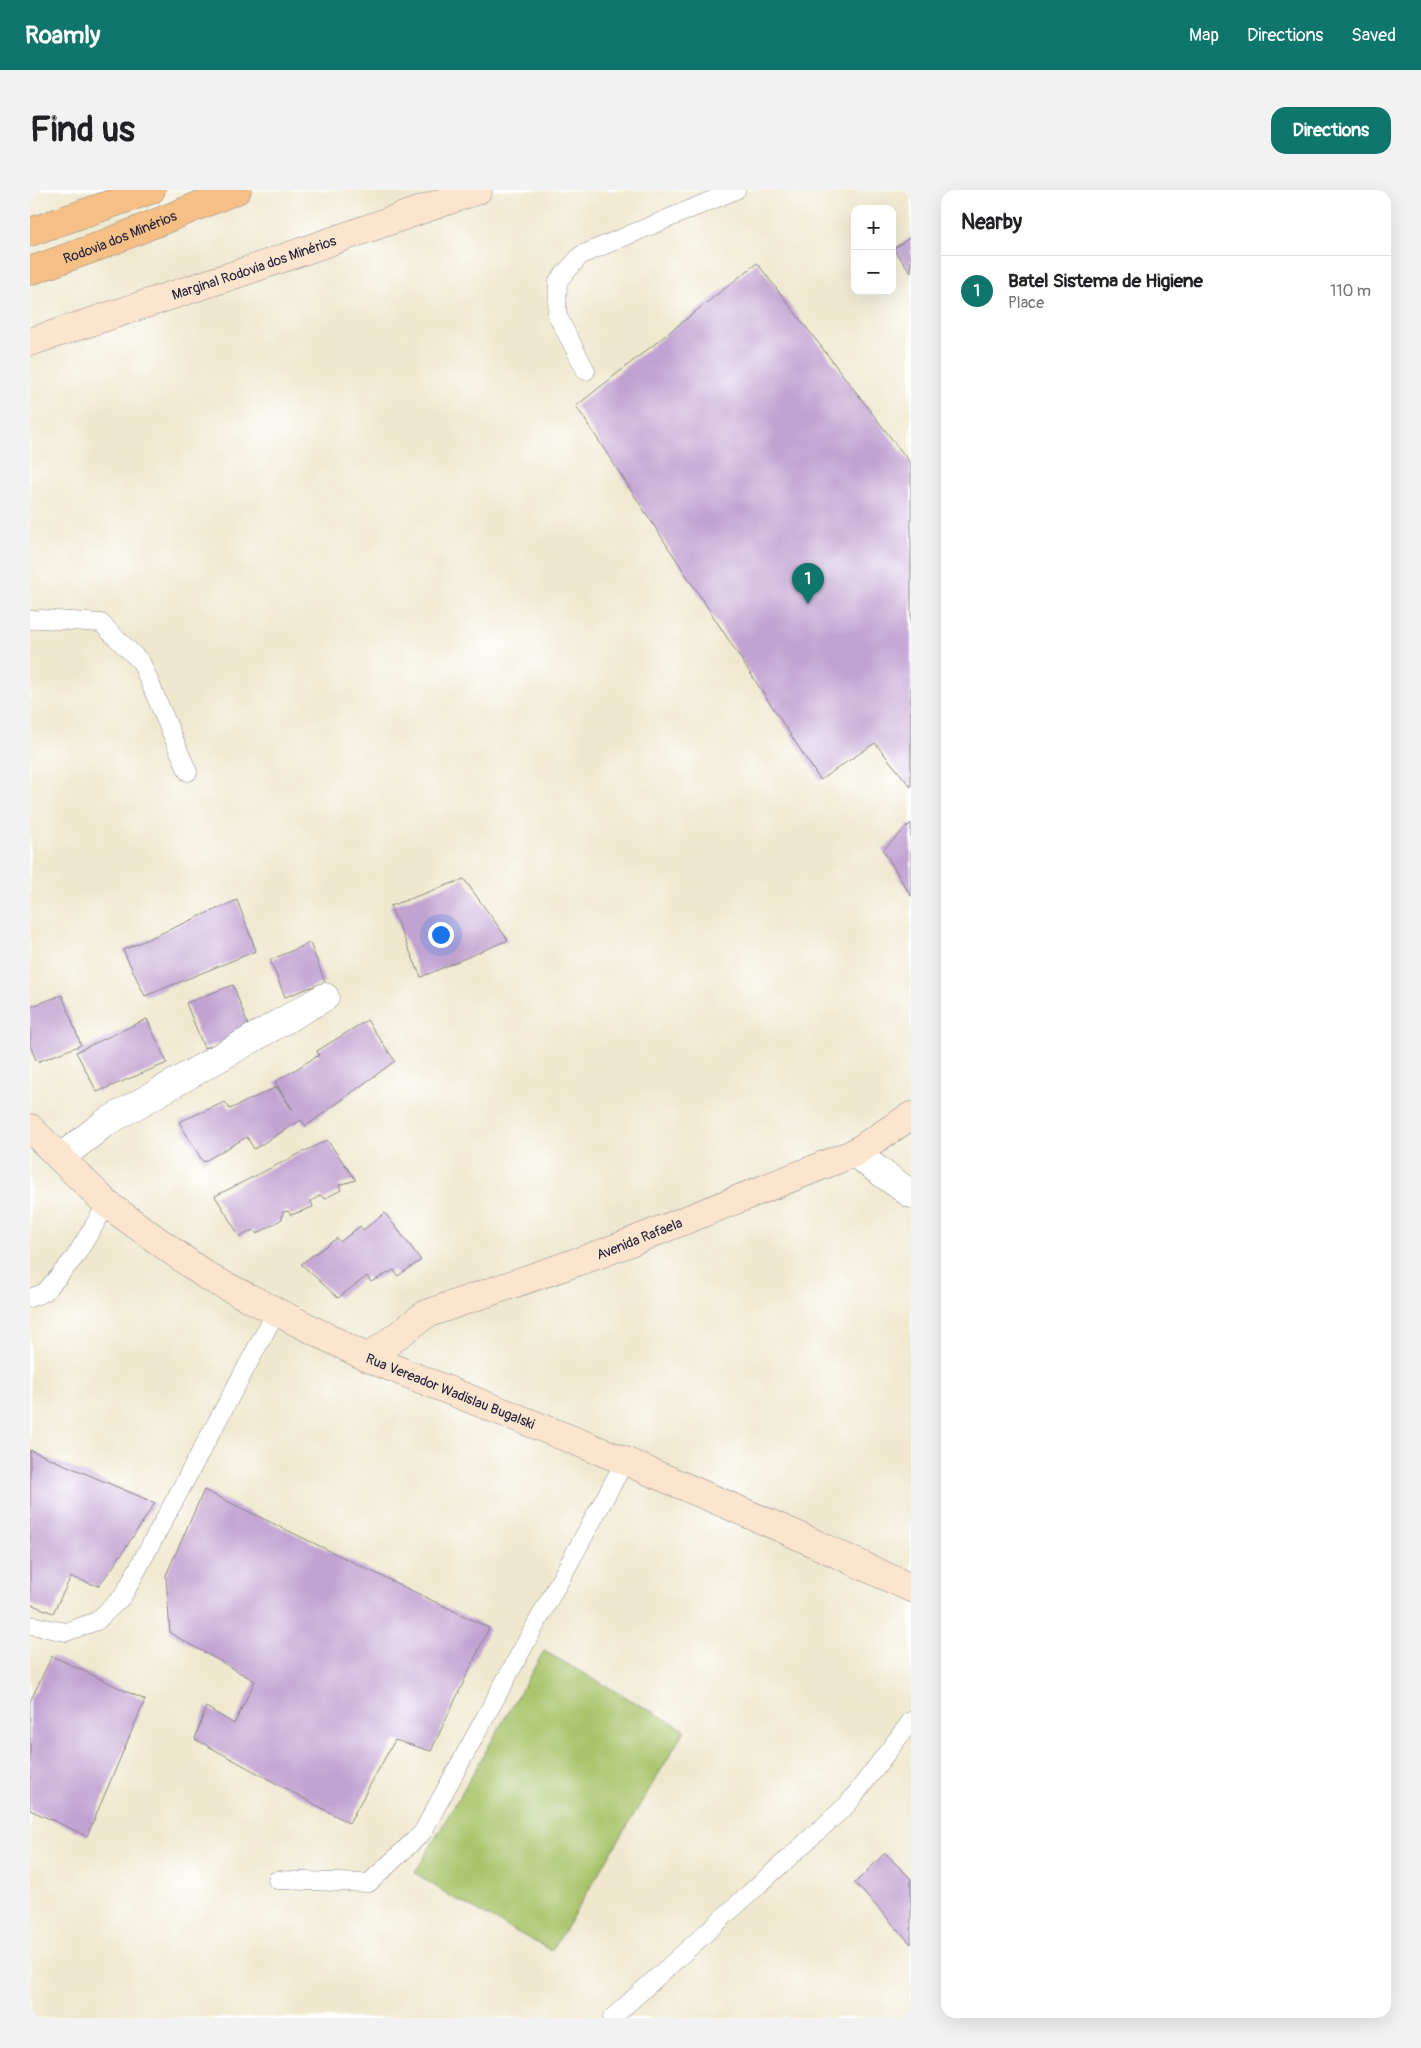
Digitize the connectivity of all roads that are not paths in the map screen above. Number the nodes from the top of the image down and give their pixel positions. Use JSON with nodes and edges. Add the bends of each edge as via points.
{"nodes":[{"id":1,"x":151,"y":190,"type":"edge"},
{"id":2,"x":237,"y":190,"type":"edge"},
{"id":3,"x":478,"y":190,"type":"edge"},
{"id":4,"x":736,"y":190,"type":"edge"},
{"id":5,"x":30,"y":232,"type":"edge"},
{"id":6,"x":30,"y":271,"type":"edge"},
{"id":7,"x":30,"y":342,"type":"edge"},
{"id":8,"x":586,"y":371,"type":"dead end"},
{"id":9,"x":30,"y":620,"type":"edge"},
{"id":10,"x":188,"y":772,"type":"dead end"},
{"id":11,"x":325,"y":997,"type":"dead end"},
{"id":12,"x":911,"y":1116,"type":"edge"},
{"id":13,"x":30,"y":1128,"type":"edge"},
{"id":14,"x":854,"y":1153,"type":"junction"},
{"id":15,"x":60,"y":1158,"type":"junction"},
{"id":16,"x":911,"y":1194,"type":"edge"},
{"id":17,"x":107,"y":1204,"type":"junction"},
{"id":18,"x":30,"y":1298,"type":"edge"},
{"id":19,"x":276,"y":1312,"type":"junction"},
{"id":20,"x":368,"y":1358,"type":"junction"},
{"id":21,"x":625,"y":1461,"type":"junction"},
{"id":22,"x":911,"y":1588,"type":"edge"},
{"id":23,"x":30,"y":1625,"type":"edge"},
{"id":24,"x":911,"y":1721,"type":"edge"},
{"id":25,"x":277,"y":1880,"type":"dead end"},
{"id":26,"x":612,"y":2018,"type":"edge"}],
"edges":[{"from":1,"to":5,"type":"main road"},
{"from":2,"to":6,"type":"main road","name":"Rodovia dos Minérios"},
{"from":3,"to":7,"type":"main road","name":"Marginal Rodovia dos Minérios","via":[[256,268]]},
{"from":4,"to":8,"type":"lane","via":[[581,255],[558,281],[557,315]]},
{"from":9,"to":10,"type":"lane","via":[[101,623],[141,662]]},
{"from":11,"to":15,"type":"street","via":[[105,1123]]},
{"from":12,"to":14,"type":"main road","name":"Avenida Rafaela"},
{"from":13,"to":15,"type":"main road","name":"Rua Vereador Wadislau Bugalski"},
{"from":14,"to":16,"type":"street"},
{"from":14,"to":20,"type":"main road","name":"Avenida Rafaela","via":[[604,1253],[426,1314]]},
{"from":15,"to":17,"type":"main road","name":"Rua Vereador Wadislau Bugalski"},
{"from":17,"to":18,"type":"lane","via":[[75,1257],[45,1292]]},
{"from":17,"to":19,"type":"main road","name":"Rua Vereador Wadislau Bugalski","via":[[208,1277]]},
{"from":19,"to":20,"type":"main road","name":"Rua Vereador Wadislau Bugalski"},
{"from":19,"to":23,"type":"lane","via":[[123,1596],[97,1621],[66,1632]]},
{"from":20,"to":21,"type":"main road","name":"Rua Vereador Wadislau Bugalski"},
{"from":21,"to":22,"type":"main road","name":"Rua Vereador Wadislau Bugalski"},
{"from":21,"to":25,"type":"lane","via":[[422,1833],[369,1883]]},
{"from":24,"to":26,"type":"lane","via":[[848,1804]]}]}
